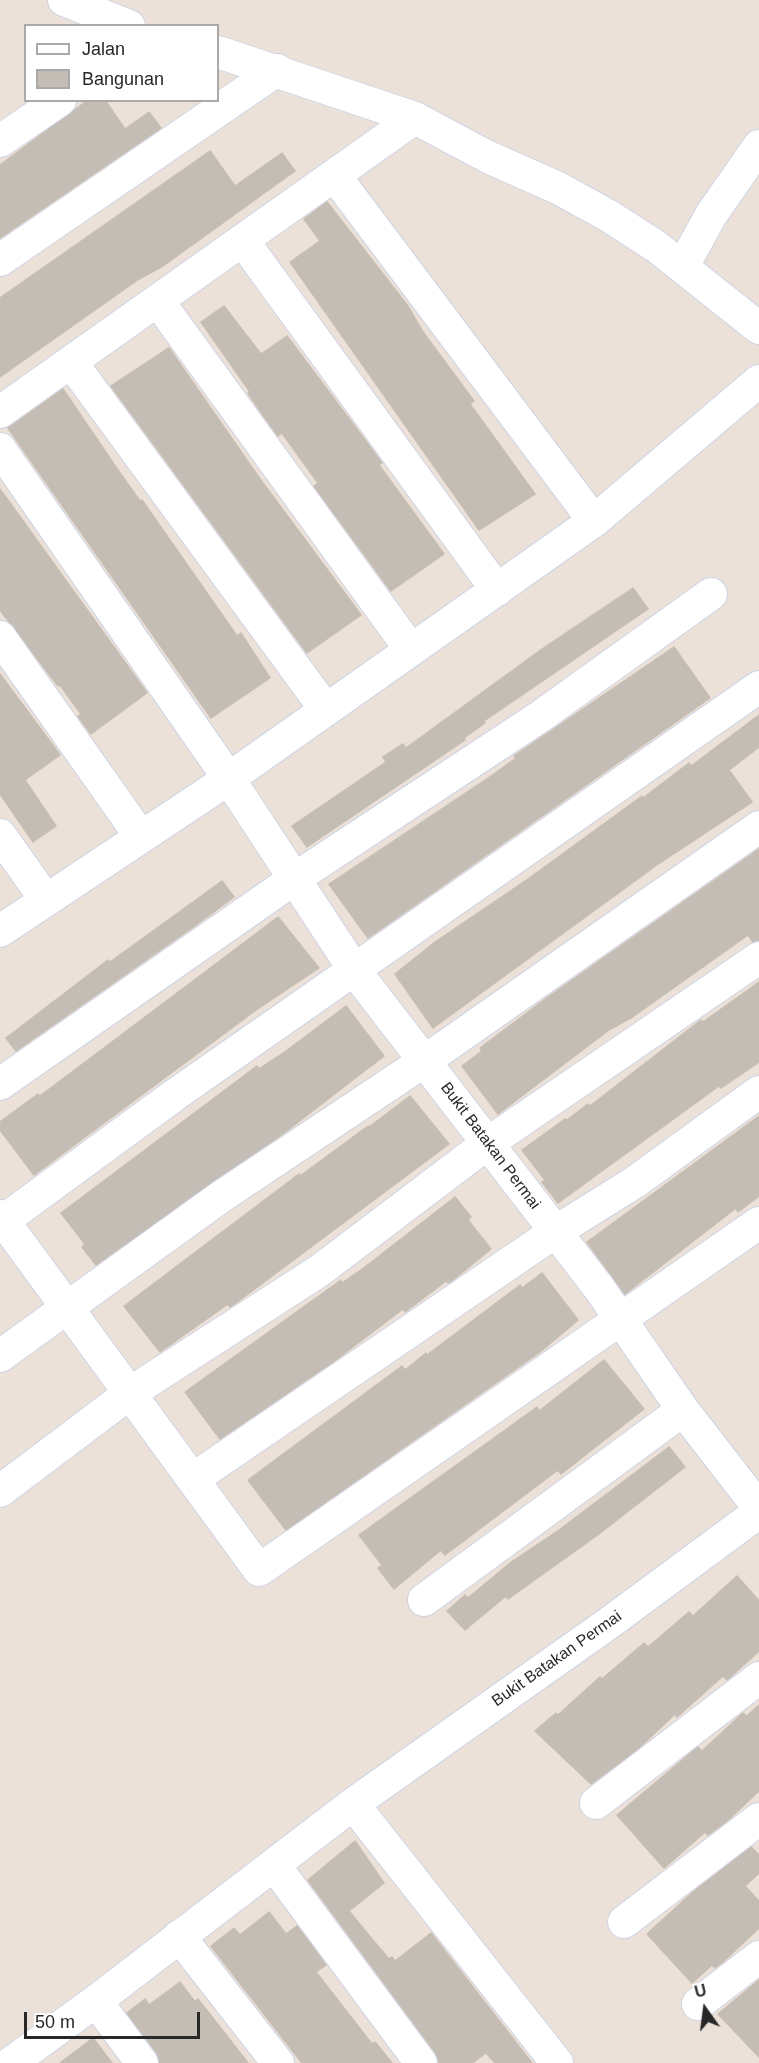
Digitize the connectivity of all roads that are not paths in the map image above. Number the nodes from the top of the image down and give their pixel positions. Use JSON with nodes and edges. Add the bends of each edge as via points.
{"nodes":[{"id":1,"x":64,"y":0,"type":"edge"},
{"id":2,"x":124,"y":24,"type":"edge"},
{"id":3,"x":219,"y":52,"type":"edge"},
{"id":4,"x":277,"y":70,"type":"junction"},
{"id":5,"x":57,"y":102,"type":"edge"},
{"id":6,"x":415,"y":118,"type":"junction"},
{"id":7,"x":0,"y":141,"type":"edge"},
{"id":8,"x":759,"y":146,"type":"edge"},
{"id":9,"x":335,"y":176,"type":"junction"},
{"id":10,"x":243,"y":241,"type":"junction"},
{"id":11,"x":0,"y":260,"type":"edge"},
{"id":12,"x":683,"y":266,"type":"junction"},
{"id":13,"x":158,"y":301,"type":"junction"},
{"id":14,"x":759,"y":328,"type":"edge"},
{"id":15,"x":71,"y":362,"type":"junction"},
{"id":16,"x":759,"y":381,"type":"edge"},
{"id":17,"x":0,"y":412,"type":"edge"},
{"id":18,"x":0,"y":449,"type":"edge"},
{"id":19,"x":594,"y":521,"type":"junction"},
{"id":20,"x":497,"y":590,"type":"junction"},
{"id":21,"x":711,"y":594,"type":"dead end"},
{"id":22,"x":0,"y":637,"type":"edge"},
{"id":23,"x":411,"y":650,"type":"junction"},
{"id":24,"x":759,"y":687,"type":"edge"},
{"id":25,"x":326,"y":710,"type":"junction"},
{"id":26,"x":229,"y":779,"type":"junction"},
{"id":27,"x":759,"y":827,"type":"edge"},
{"id":28,"x":0,"y":834,"type":"edge"},
{"id":29,"x":141,"y":837,"type":"junction"},
{"id":30,"x":294,"y":879,"type":"junction"},
{"id":31,"x":46,"y":900,"type":"junction"},
{"id":32,"x":0,"y":931,"type":"edge"},
{"id":33,"x":759,"y":958,"type":"edge"},
{"id":34,"x":355,"y":971,"type":"junction"},
{"id":35,"x":426,"y":1060,"type":"junction"},
{"id":36,"x":0,"y":1084,"type":"edge"},
{"id":37,"x":759,"y":1092,"type":"edge"},
{"id":38,"x":488,"y":1143,"type":"junction"},
{"id":39,"x":1,"y":1220,"type":"edge"},
{"id":40,"x":759,"y":1223,"type":"edge"},
{"id":41,"x":555,"y":1232,"type":"junction"},
{"id":42,"x":66,"y":1309,"type":"junction"},
{"id":43,"x":621,"y":1319,"type":"junction"},
{"id":44,"x":0,"y":1356,"type":"edge"},
{"id":45,"x":130,"y":1393,"type":"junction"},
{"id":46,"x":683,"y":1410,"type":"junction"},
{"id":47,"x":193,"y":1479,"type":"junction"},
{"id":48,"x":0,"y":1491,"type":"edge"},
{"id":49,"x":759,"y":1510,"type":"edge"},
{"id":50,"x":424,"y":1600,"type":"dead end"},
{"id":51,"x":759,"y":1678,"type":"edge"},
{"id":52,"x":596,"y":1803,"type":"dead end"},
{"id":53,"x":353,"y":1804,"type":"junction"},
{"id":54,"x":759,"y":1819,"type":"edge"},
{"id":55,"x":274,"y":1865,"type":"junction"},
{"id":56,"x":624,"y":1922,"type":"dead end"},
{"id":57,"x":179,"y":1936,"type":"junction"},
{"id":58,"x":759,"y":1957,"type":"edge"},
{"id":59,"x":96,"y":2001,"type":"junction"},
{"id":60,"x":698,"y":2004,"type":"dead end"},
{"id":61,"x":11,"y":2063,"type":"edge"},
{"id":62,"x":142,"y":2063,"type":"edge"},
{"id":63,"x":278,"y":2063,"type":"edge"},
{"id":64,"x":421,"y":2063,"type":"edge"},
{"id":65,"x":557,"y":2063,"type":"edge"}],
"edges":[{"from":1,"to":2,"type":"street"},
{"from":3,"to":4,"type":"street"},
{"from":4,"to":6,"type":"street"},
{"from":4,"to":11,"type":"street"},
{"from":5,"to":7,"type":"street"},
{"from":6,"to":9,"type":"street"},
{"from":6,"to":12,"type":"street","via":[[589,205]]},
{"from":8,"to":12,"type":"street","via":[[711,214]]},
{"from":9,"to":10,"type":"street"},
{"from":9,"to":19,"type":"street"},
{"from":10,"to":13,"type":"street"},
{"from":10,"to":20,"type":"street"},
{"from":12,"to":14,"type":"street"},
{"from":13,"to":15,"type":"street"},
{"from":13,"to":23,"type":"street"},
{"from":15,"to":17,"type":"street"},
{"from":15,"to":25,"type":"street"},
{"from":16,"to":19,"type":"street"},
{"from":18,"to":26,"type":"street","name":"Bukit Batakan Permai"},
{"from":19,"to":20,"type":"street"},
{"from":20,"to":23,"type":"street"},
{"from":21,"to":30,"type":"street","via":[[541,716]]},
{"from":22,"to":29,"type":"street"},
{"from":23,"to":25,"type":"street"},
{"from":24,"to":34,"type":"street"},
{"from":25,"to":26,"type":"street"},
{"from":26,"to":29,"type":"street"},
{"from":26,"to":30,"type":"street","name":"Bukit Batakan Permai"},
{"from":27,"to":35,"type":"street"},
{"from":28,"to":31,"type":"street"},
{"from":29,"to":31,"type":"street"},
{"from":30,"to":34,"type":"street","name":"Bukit Batakan Permai"},
{"from":30,"to":36,"type":"street"},
{"from":31,"to":32,"type":"street"},
{"from":33,"to":38,"type":"street"},
{"from":34,"to":35,"type":"street","name":"Bukit Batakan Permai"},
{"from":34,"to":39,"type":"street"},
{"from":35,"to":38,"type":"street","name":"Bukit Batakan Permai"},
{"from":35,"to":42,"type":"street","via":[[222,1196]]},
{"from":37,"to":41,"type":"street","via":[[635,1182]]},
{"from":38,"to":41,"type":"street","name":"Bukit Batakan Permai"},
{"from":38,"to":45,"type":"street","via":[[319,1271]]},
{"from":39,"to":42,"type":"street"},
{"from":40,"to":43,"type":"street"},
{"from":41,"to":43,"type":"street","name":"Bukit Batakan Permai"},
{"from":41,"to":47,"type":"street"},
{"from":42,"to":44,"type":"street"},
{"from":42,"to":45,"type":"street"},
{"from":43,"to":46,"type":"street","name":"Bukit Batakan Permai"},
{"from":43,"to":47,"type":"street","via":[[259,1570]]},
{"from":45,"to":47,"type":"street"},
{"from":45,"to":48,"type":"street"},
{"from":46,"to":49,"type":"street","name":"Bukit Batakan Permai"},
{"from":46,"to":50,"type":"street"},
{"from":49,"to":53,"type":"street","name":"Bukit Batakan Permai","via":[[609,1623]]},
{"from":51,"to":52,"type":"street"},
{"from":53,"to":55,"type":"street","name":"Bukit Batakan Permai"},
{"from":53,"to":65,"type":"street"},
{"from":54,"to":56,"type":"street"},
{"from":55,"to":57,"type":"street","name":"Bukit Batakan Permai"},
{"from":55,"to":64,"type":"street"},
{"from":57,"to":59,"type":"street","name":"Bukit Batakan Permai"},
{"from":57,"to":63,"type":"street"},
{"from":58,"to":60,"type":"street"},
{"from":59,"to":61,"type":"street","name":"Bukit Batakan Permai"},
{"from":59,"to":62,"type":"street"}]}
